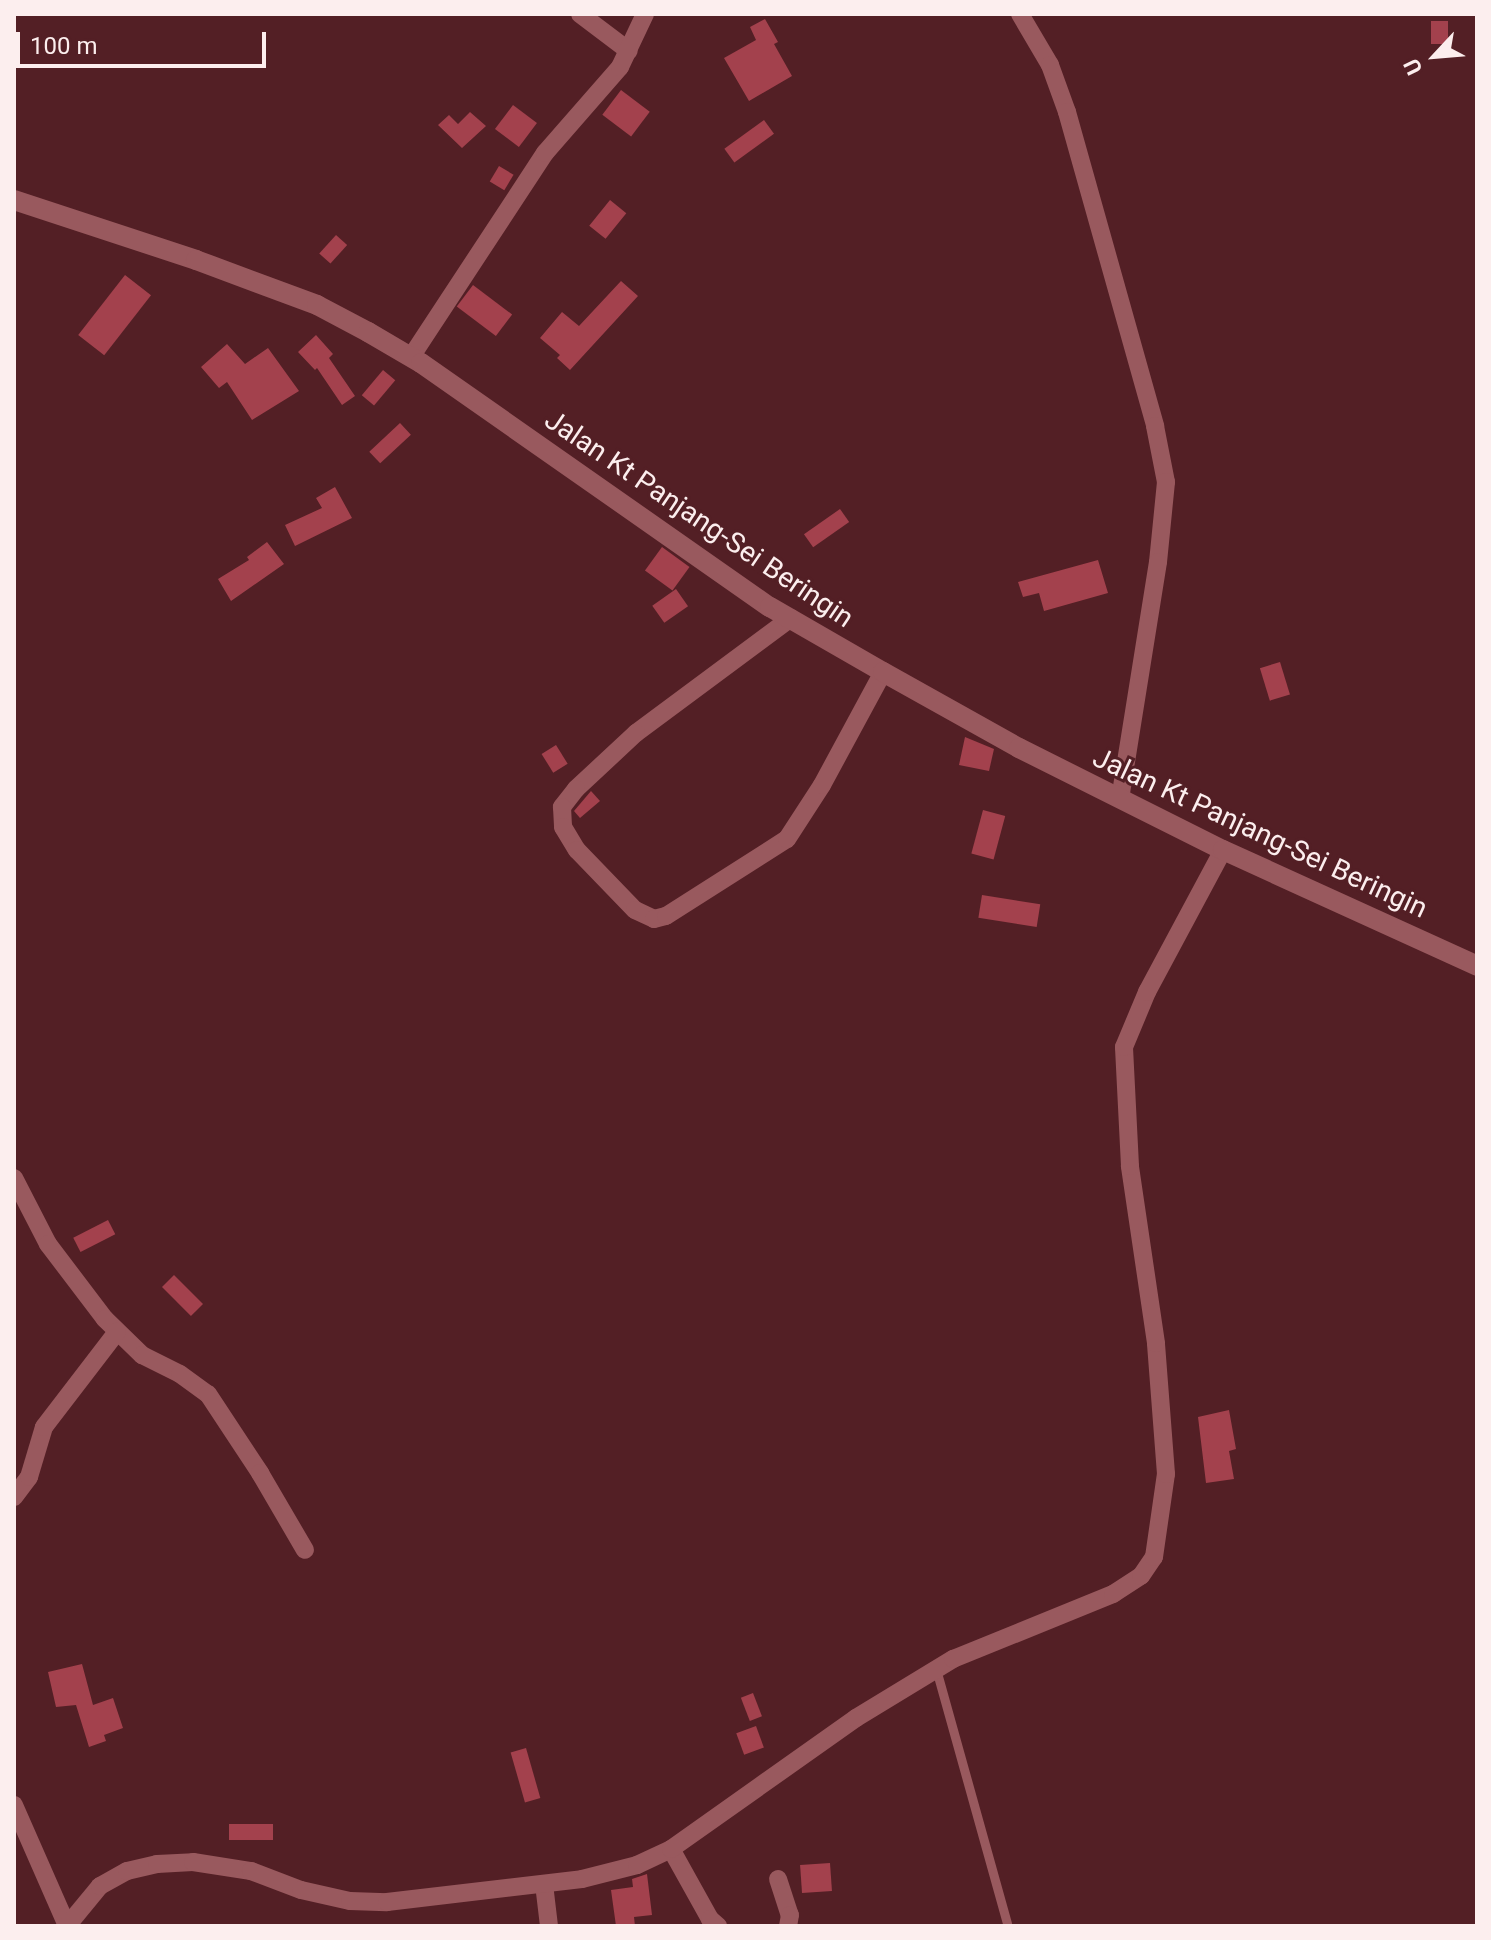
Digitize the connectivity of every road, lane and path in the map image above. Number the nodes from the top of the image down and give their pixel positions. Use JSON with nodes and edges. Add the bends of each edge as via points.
{"nodes":[{"id":1,"x":580,"y":14,"type":"edge"},
{"id":2,"x":645,"y":14,"type":"edge"},
{"id":3,"x":1020,"y":14,"type":"edge"},
{"id":4,"x":629,"y":51,"type":"junction"},
{"id":5,"x":14,"y":200,"type":"edge"},
{"id":6,"x":411,"y":357,"type":"junction"},
{"id":7,"x":791,"y":618,"type":"junction"},
{"id":8,"x":883,"y":672,"type":"junction"},
{"id":9,"x":1120,"y":799,"type":"junction"},
{"id":10,"x":1223,"y":850,"type":"junction"},
{"id":11,"x":1477,"y":966,"type":"edge"},
{"id":12,"x":14,"y":1178,"type":"edge"},
{"id":13,"x":117,"y":1332,"type":"junction"},
{"id":14,"x":14,"y":1497,"type":"edge"},
{"id":15,"x":305,"y":1550,"type":"dead end"},
{"id":16,"x":936,"y":1669,"type":"junction"},
{"id":17,"x":14,"y":1805,"type":"edge"},
{"id":18,"x":671,"y":1849,"type":"junction"},
{"id":19,"x":778,"y":1879,"type":"dead end"},
{"id":20,"x":544,"y":1884,"type":"junction"},
{"id":21,"x":1007,"y":1923,"type":"dead end"},
{"id":22,"x":67,"y":1926,"type":"edge"},
{"id":23,"x":549,"y":1926,"type":"edge"},
{"id":24,"x":718,"y":1926,"type":"edge"},
{"id":25,"x":788,"y":1926,"type":"edge"}],
"edges":[{"from":1,"to":4,"type":"street"},
{"from":2,"to":4,"type":"street"},
{"from":3,"to":9,"type":"street","via":[[1050,65],[1067,112],[1166,482]]},
{"from":4,"to":6,"type":"street","via":[[612,78],[545,153]]},
{"from":5,"to":6,"type":"street","name":"Jalan Kt Panjang-Sei Beringin","via":[[317,305]]},
{"from":6,"to":7,"type":"street","name":"Jalan Kt Panjang-Sei Beringin"},
{"from":7,"to":8,"type":"street","name":"Jalan Kt Panjang-Sei Beringin"},
{"from":7,"to":8,"type":"street","via":[[636,733],[562,807],[563,827],[577,850],[635,910],[654,919],[666,916],[787,839]]},
{"from":8,"to":9,"type":"street","name":"Jalan Kt Panjang-Sei Beringin"},
{"from":9,"to":10,"type":"street","name":"Jalan Kt Panjang-Sei Beringin"},
{"from":10,"to":11,"type":"street","name":"Jalan Kt Panjang-Sei Beringin"},
{"from":10,"to":16,"type":"street","via":[[1147,992],[1124,1047],[1128,1153],[1156,1343],[1166,1474],[1154,1557],[1141,1576],[1113,1594]]},
{"from":12,"to":13,"type":"street","via":[[48,1244]]},
{"from":13,"to":14,"type":"street","via":[[44,1427],[29,1477]]},
{"from":13,"to":15,"type":"street","via":[[142,1355],[208,1394]]},
{"from":16,"to":18,"type":"street","via":[[856,1718]]},
{"from":16,"to":21,"type":"lane"},
{"from":17,"to":22,"type":"street"},
{"from":18,"to":20,"type":"street","via":[[637,1865]]},
{"from":18,"to":24,"type":"street"},
{"from":19,"to":25,"type":"street","via":[[790,1915]]},
{"from":20,"to":22,"type":"street","via":[[444,1898],[350,1901],[251,1871],[193,1862],[157,1864],[127,1871],[100,1886]]},
{"from":20,"to":23,"type":"street"}]}
